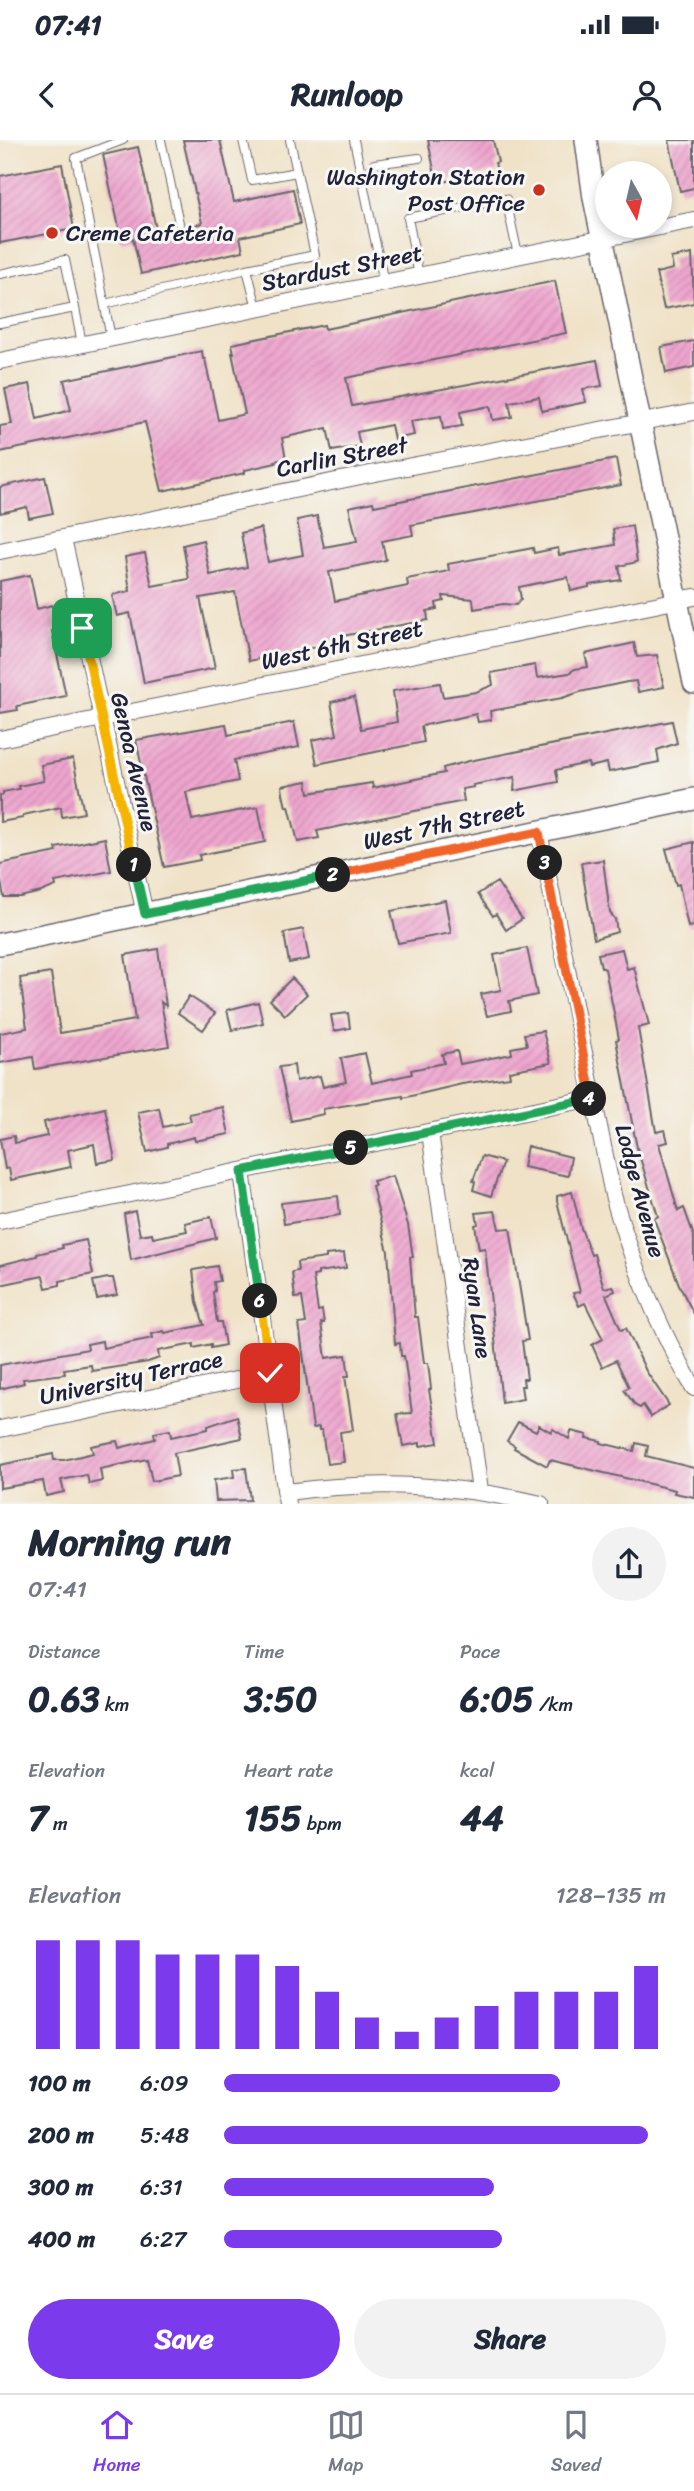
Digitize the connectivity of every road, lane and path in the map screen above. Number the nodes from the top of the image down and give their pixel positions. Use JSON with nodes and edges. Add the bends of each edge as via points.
{"nodes":[{"id":1,"x":123,"y":140,"type":"edge"},
{"id":2,"x":161,"y":140,"type":"edge"},
{"id":3,"x":243,"y":140,"type":"edge"},
{"id":4,"x":290,"y":140,"type":"edge"},
{"id":5,"x":355,"y":140,"type":"edge"},
{"id":6,"x":586,"y":140,"type":"edge"},
{"id":7,"x":419,"y":158,"type":"dead end"},
{"id":8,"x":297,"y":172,"type":"junction"},
{"id":9,"x":363,"y":182,"type":"junction"},
{"id":10,"x":595,"y":195,"type":"edge"},
{"id":11,"x":694,"y":220,"type":"edge"},
{"id":12,"x":179,"y":223,"type":"dead end"},
{"id":13,"x":672,"y":224,"type":"edge"},
{"id":14,"x":602,"y":238,"type":"joint"},
{"id":15,"x":518,"y":255,"type":"junction"},
{"id":16,"x":247,"y":270,"type":"junction"},
{"id":17,"x":0,"y":274,"type":"edge"},
{"id":18,"x":419,"y":275,"type":"junction"},
{"id":19,"x":384,"y":283,"type":"junction"},
{"id":20,"x":104,"y":304,"type":"junction"},
{"id":21,"x":75,"y":308,"type":"junction"},
{"id":22,"x":257,"y":308,"type":"junction"},
{"id":23,"x":0,"y":323,"type":"edge"},
{"id":24,"x":111,"y":338,"type":"junction"},
{"id":25,"x":82,"y":344,"type":"junction"},
{"id":26,"x":0,"y":361,"type":"edge"},
{"id":27,"x":694,"y":412,"type":"edge"},
{"id":28,"x":640,"y":422,"type":"junction"},
{"id":29,"x":63,"y":538,"type":"junction"},
{"id":30,"x":0,"y":551,"type":"edge"},
{"id":31,"x":685,"y":598,"type":"edge"},
{"id":32,"x":694,"y":682,"type":"edge"},
{"id":33,"x":101,"y":718,"type":"junction"},
{"id":34,"x":0,"y":739,"type":"edge"},
{"id":35,"x":694,"y":799,"type":"edge"},
{"id":36,"x":539,"y":832,"type":"junction"},
{"id":37,"x":145,"y":914,"type":"junction"},
{"id":38,"x":0,"y":944,"type":"edge"},
{"id":39,"x":592,"y":1098,"type":"junction"},
{"id":40,"x":430,"y":1132,"type":"junction"},
{"id":41,"x":242,"y":1171,"type":"junction"},
{"id":42,"x":0,"y":1221,"type":"edge"},
{"id":43,"x":270,"y":1373,"type":"junction"},
{"id":44,"x":694,"y":1388,"type":"edge"},
{"id":45,"x":0,"y":1429,"type":"edge"},
{"id":46,"x":480,"y":1491,"type":"junction"},
{"id":47,"x":287,"y":1498,"type":"edge"},
{"id":48,"x":541,"y":1504,"type":"edge"}],
"edges":[{"from":1,"to":20,"type":"lane","via":[[76,158]]},
{"from":2,"to":12,"type":"lane"},
{"from":3,"to":8,"type":"lane","via":[[252,180]]},
{"from":4,"to":8,"type":"lane"},
{"from":5,"to":9,"type":"lane"},
{"from":6,"to":10,"type":"main road"},
{"from":7,"to":9,"type":"lane","via":[[374,164]]},
{"from":8,"to":16,"type":"lane","via":[[314,255]]},
{"from":9,"to":19,"type":"lane"},
{"from":11,"to":13,"type":"street","name":"Stardust Street"},
{"from":14,"to":15,"type":"street","name":"Stardust Street"},
{"from":14,"to":28,"type":"main road"},
{"from":15,"to":18,"type":"street","name":"Stardust Street"},
{"from":15,"to":18,"type":"lane","via":[[506,199],[408,218]]},
{"from":16,"to":20,"type":"lane"},
{"from":16,"to":22,"type":"lane"},
{"from":17,"to":21,"type":"lane","via":[[65,260]]},
{"from":18,"to":19,"type":"street","name":"Stardust Street"},
{"from":19,"to":22,"type":"street","name":"Stardust Street"},
{"from":20,"to":24,"type":"lane"},
{"from":21,"to":23,"type":"lane"},
{"from":21,"to":25,"type":"lane"},
{"from":22,"to":24,"type":"street","name":"Stardust Street"},
{"from":24,"to":25,"type":"street","name":"Stardust Street"},
{"from":25,"to":26,"type":"street","name":"Stardust Street"},
{"from":27,"to":28,"type":"street","name":"Carlin Street"},
{"from":28,"to":29,"type":"street","name":"Carlin Street"},
{"from":28,"to":31,"type":"main road"},
{"from":29,"to":30,"type":"street","name":"Carlin Street"},
{"from":29,"to":33,"type":"street","name":"Genoa Avenue"},
{"from":31,"to":32,"type":"main road"},
{"from":31,"to":33,"type":"street","name":"West 6th Street"},
{"from":33,"to":34,"type":"street","name":"West 6th Street"},
{"from":33,"to":37,"type":"street","name":"Genoa Avenue"},
{"from":35,"to":36,"type":"main road","name":"West 7th Street"},
{"from":36,"to":37,"type":"main road","name":"West 7th Street"},
{"from":36,"to":39,"type":"street","name":"Lodge Avenue"},
{"from":37,"to":38,"type":"main road","name":"West 7th Street"},
{"from":39,"to":40,"type":"street"},
{"from":39,"to":44,"type":"street","name":"Lodge Avenue","via":[[613,1195],[634,1262]]},
{"from":40,"to":41,"type":"street"},
{"from":40,"to":46,"type":"street","name":"Ryan Lane"},
{"from":41,"to":42,"type":"street"},
{"from":41,"to":43,"type":"street"},
{"from":43,"to":45,"type":"street","name":"University Terrace"},
{"from":43,"to":47,"type":"street"},
{"from":46,"to":47,"type":"street","via":[[412,1484],[346,1485]]},
{"from":46,"to":48,"type":"street"}]}
